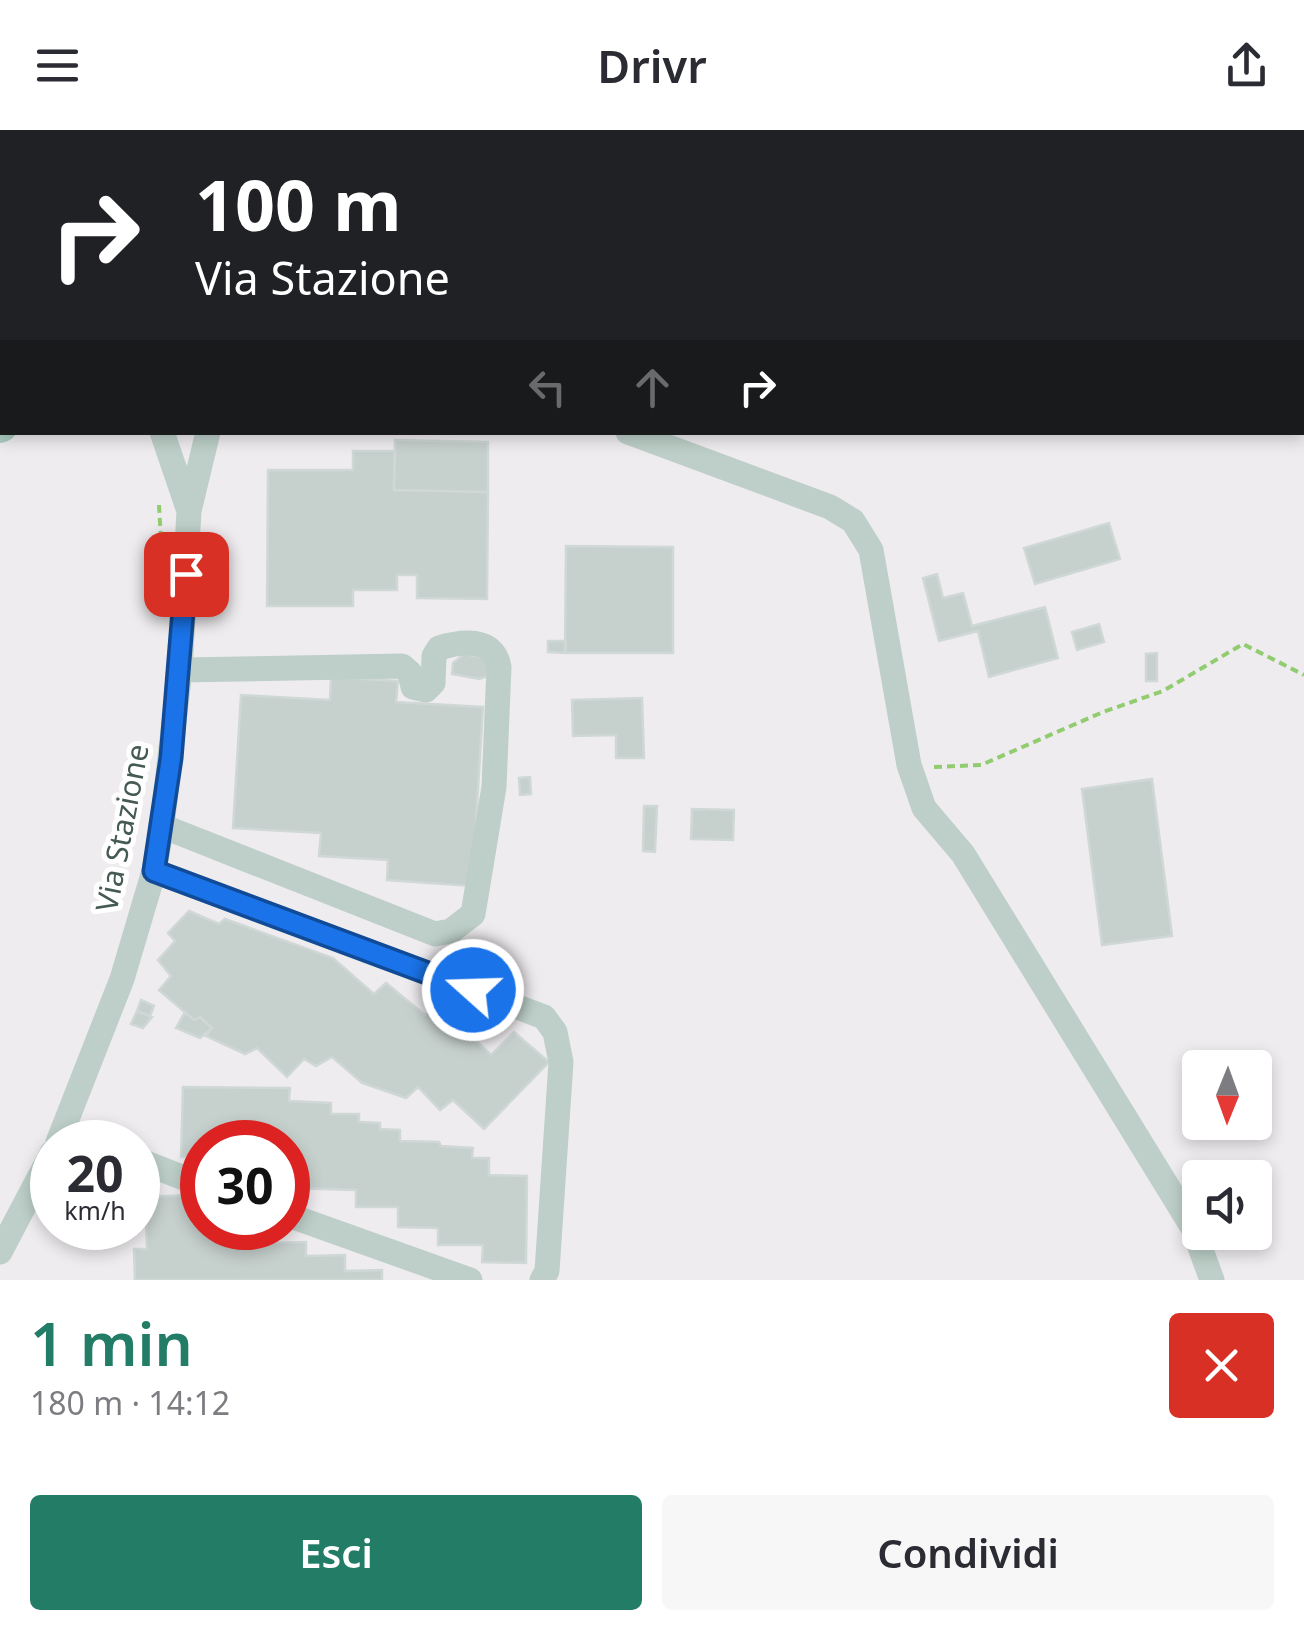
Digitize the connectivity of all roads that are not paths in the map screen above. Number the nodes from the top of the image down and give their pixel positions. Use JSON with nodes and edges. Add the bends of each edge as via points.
{"nodes":[{"id":1,"x":163,"y":435,"type":"edge"},
{"id":2,"x":207,"y":435,"type":"edge"},
{"id":3,"x":636,"y":435,"type":"edge"},
{"id":4,"x":188,"y":511,"type":"junction"},
{"id":5,"x":180,"y":670,"type":"junction"},
{"id":6,"x":162,"y":826,"type":"junction"},
{"id":7,"x":154,"y":871,"type":"junction"},
{"id":8,"x":68,"y":1120,"type":"edge"},
{"id":9,"x":30,"y":1195,"type":"edge"},
{"id":10,"x":310,"y":1223,"type":"edge"},
{"id":11,"x":0,"y":1252,"type":"edge"},
{"id":12,"x":470,"y":1280,"type":"edge"},
{"id":13,"x":542,"y":1280,"type":"edge"},
{"id":14,"x":1212,"y":1280,"type":"edge"}],
"edges":[{"from":1,"to":4,"type":"street","name":"Via Stazione"},
{"from":2,"to":4,"type":"street","name":"Via Stazione"},
{"from":3,"to":14,"type":"street","via":[[852,521],[870,550],[909,765],[924,808],[963,854],[1193,1228]]},
{"from":4,"to":5,"type":"street","name":"Via Stazione"},
{"from":5,"to":6,"type":"street","name":"Via Stazione"},
{"from":5,"to":6,"type":"street","via":[[402,666],[413,686],[426,690],[439,648],[479,643],[491,648],[499,667],[494,787],[472,914],[435,934]]},
{"from":6,"to":7,"type":"street","name":"Via Stazione"},
{"from":7,"to":8,"type":"street","name":"Via Stazione"},
{"from":7,"to":13,"type":"street","via":[[544,1017],[561,1062]]},
{"from":9,"to":11,"type":"street"},
{"from":10,"to":12,"type":"street"}]}
